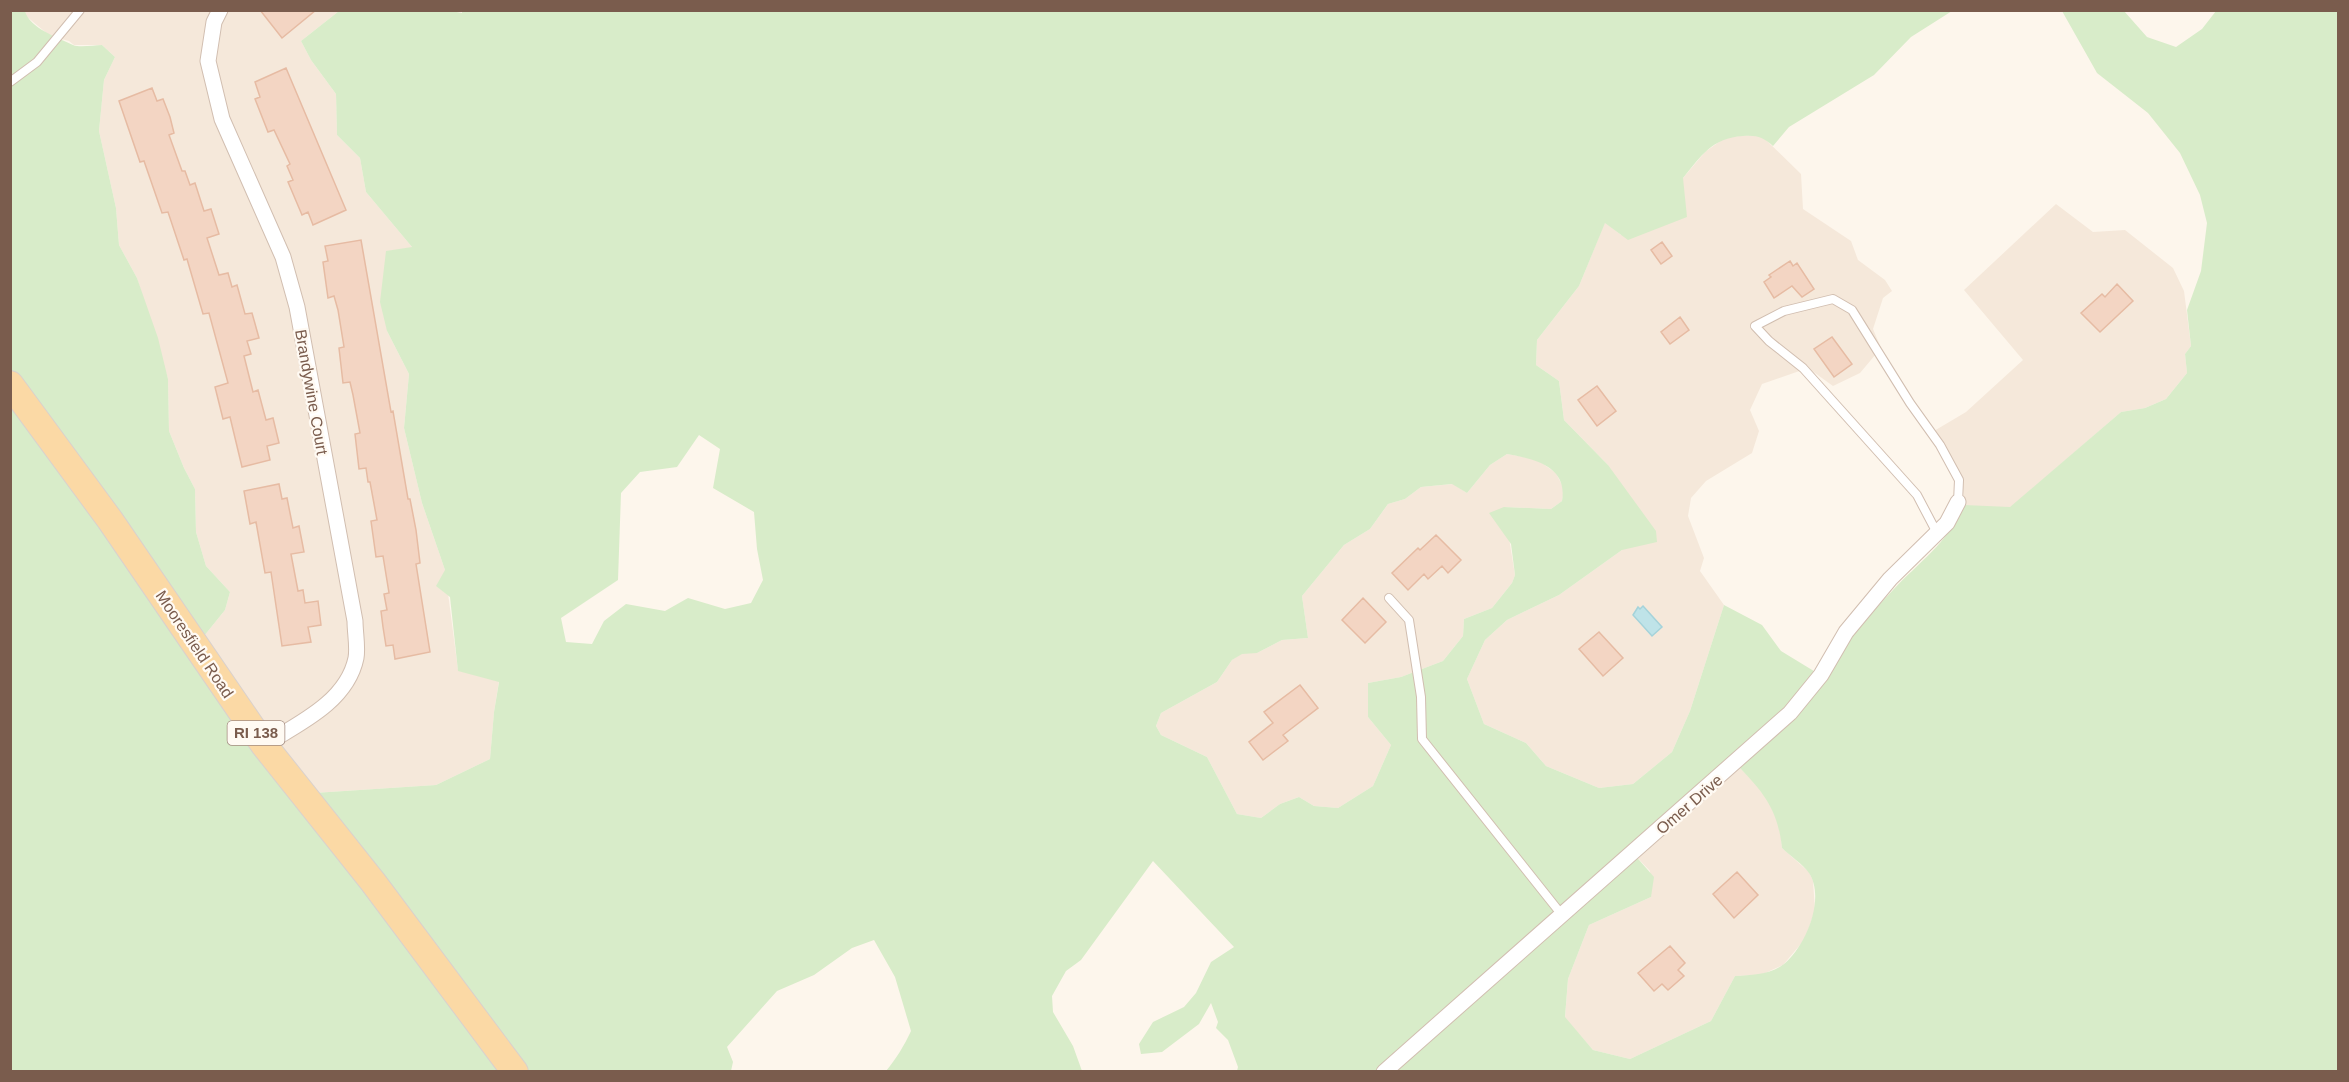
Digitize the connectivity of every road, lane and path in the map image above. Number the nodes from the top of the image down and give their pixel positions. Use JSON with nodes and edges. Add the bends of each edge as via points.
{"nodes":[{"id":1,"x":80,"y":10,"type":"edge"},
{"id":2,"x":220,"y":10,"type":"edge"},
{"id":3,"x":10,"y":82,"type":"edge"},
{"id":4,"x":10,"y":384,"type":"edge"},
{"id":5,"x":1958,"y":502,"type":"joint"},
{"id":6,"x":1937,"y":533,"type":"junction"},
{"id":7,"x":1389,"y":598,"type":"dead end"},
{"id":8,"x":264,"y":745,"type":"junction"},
{"id":9,"x":1562,"y":915,"type":"junction"},
{"id":10,"x":515,"y":1071,"type":"edge"},
{"id":11,"x":1384,"y":1071,"type":"edge"}],
"edges":[{"from":1,"to":3,"type":"lane","via":[[37,62]]},
{"from":2,"to":8,"type":"street","name":"Brandywine Court","via":[[214,22],[208,61],[222,119],[282,256],[297,308],[355,621],[356,658],[346,682],[330,702]]},
{"from":4,"to":8,"type":"main road","name":"Mooresfield Road","number":"RI 138","via":[[110,520]]},
{"from":5,"to":6,"type":"street","name":"Omer Drive"},
{"from":5,"to":6,"type":"lane","via":[[1959,480],[1940,445],[1852,310],[1833,299],[1784,311],[1755,326],[1803,368],[1910,487]]},
{"from":6,"to":9,"type":"street","name":"Omer Drive","via":[[1890,579],[1846,632],[1821,675],[1790,713]]},
{"from":7,"to":9,"type":"lane","via":[[1409,620],[1421,697],[1422,739]]},
{"from":8,"to":10,"type":"main road","name":"Mooresfield Road","number":"RI 138"},
{"from":9,"to":11,"type":"street","name":"Omer Drive"}]}
